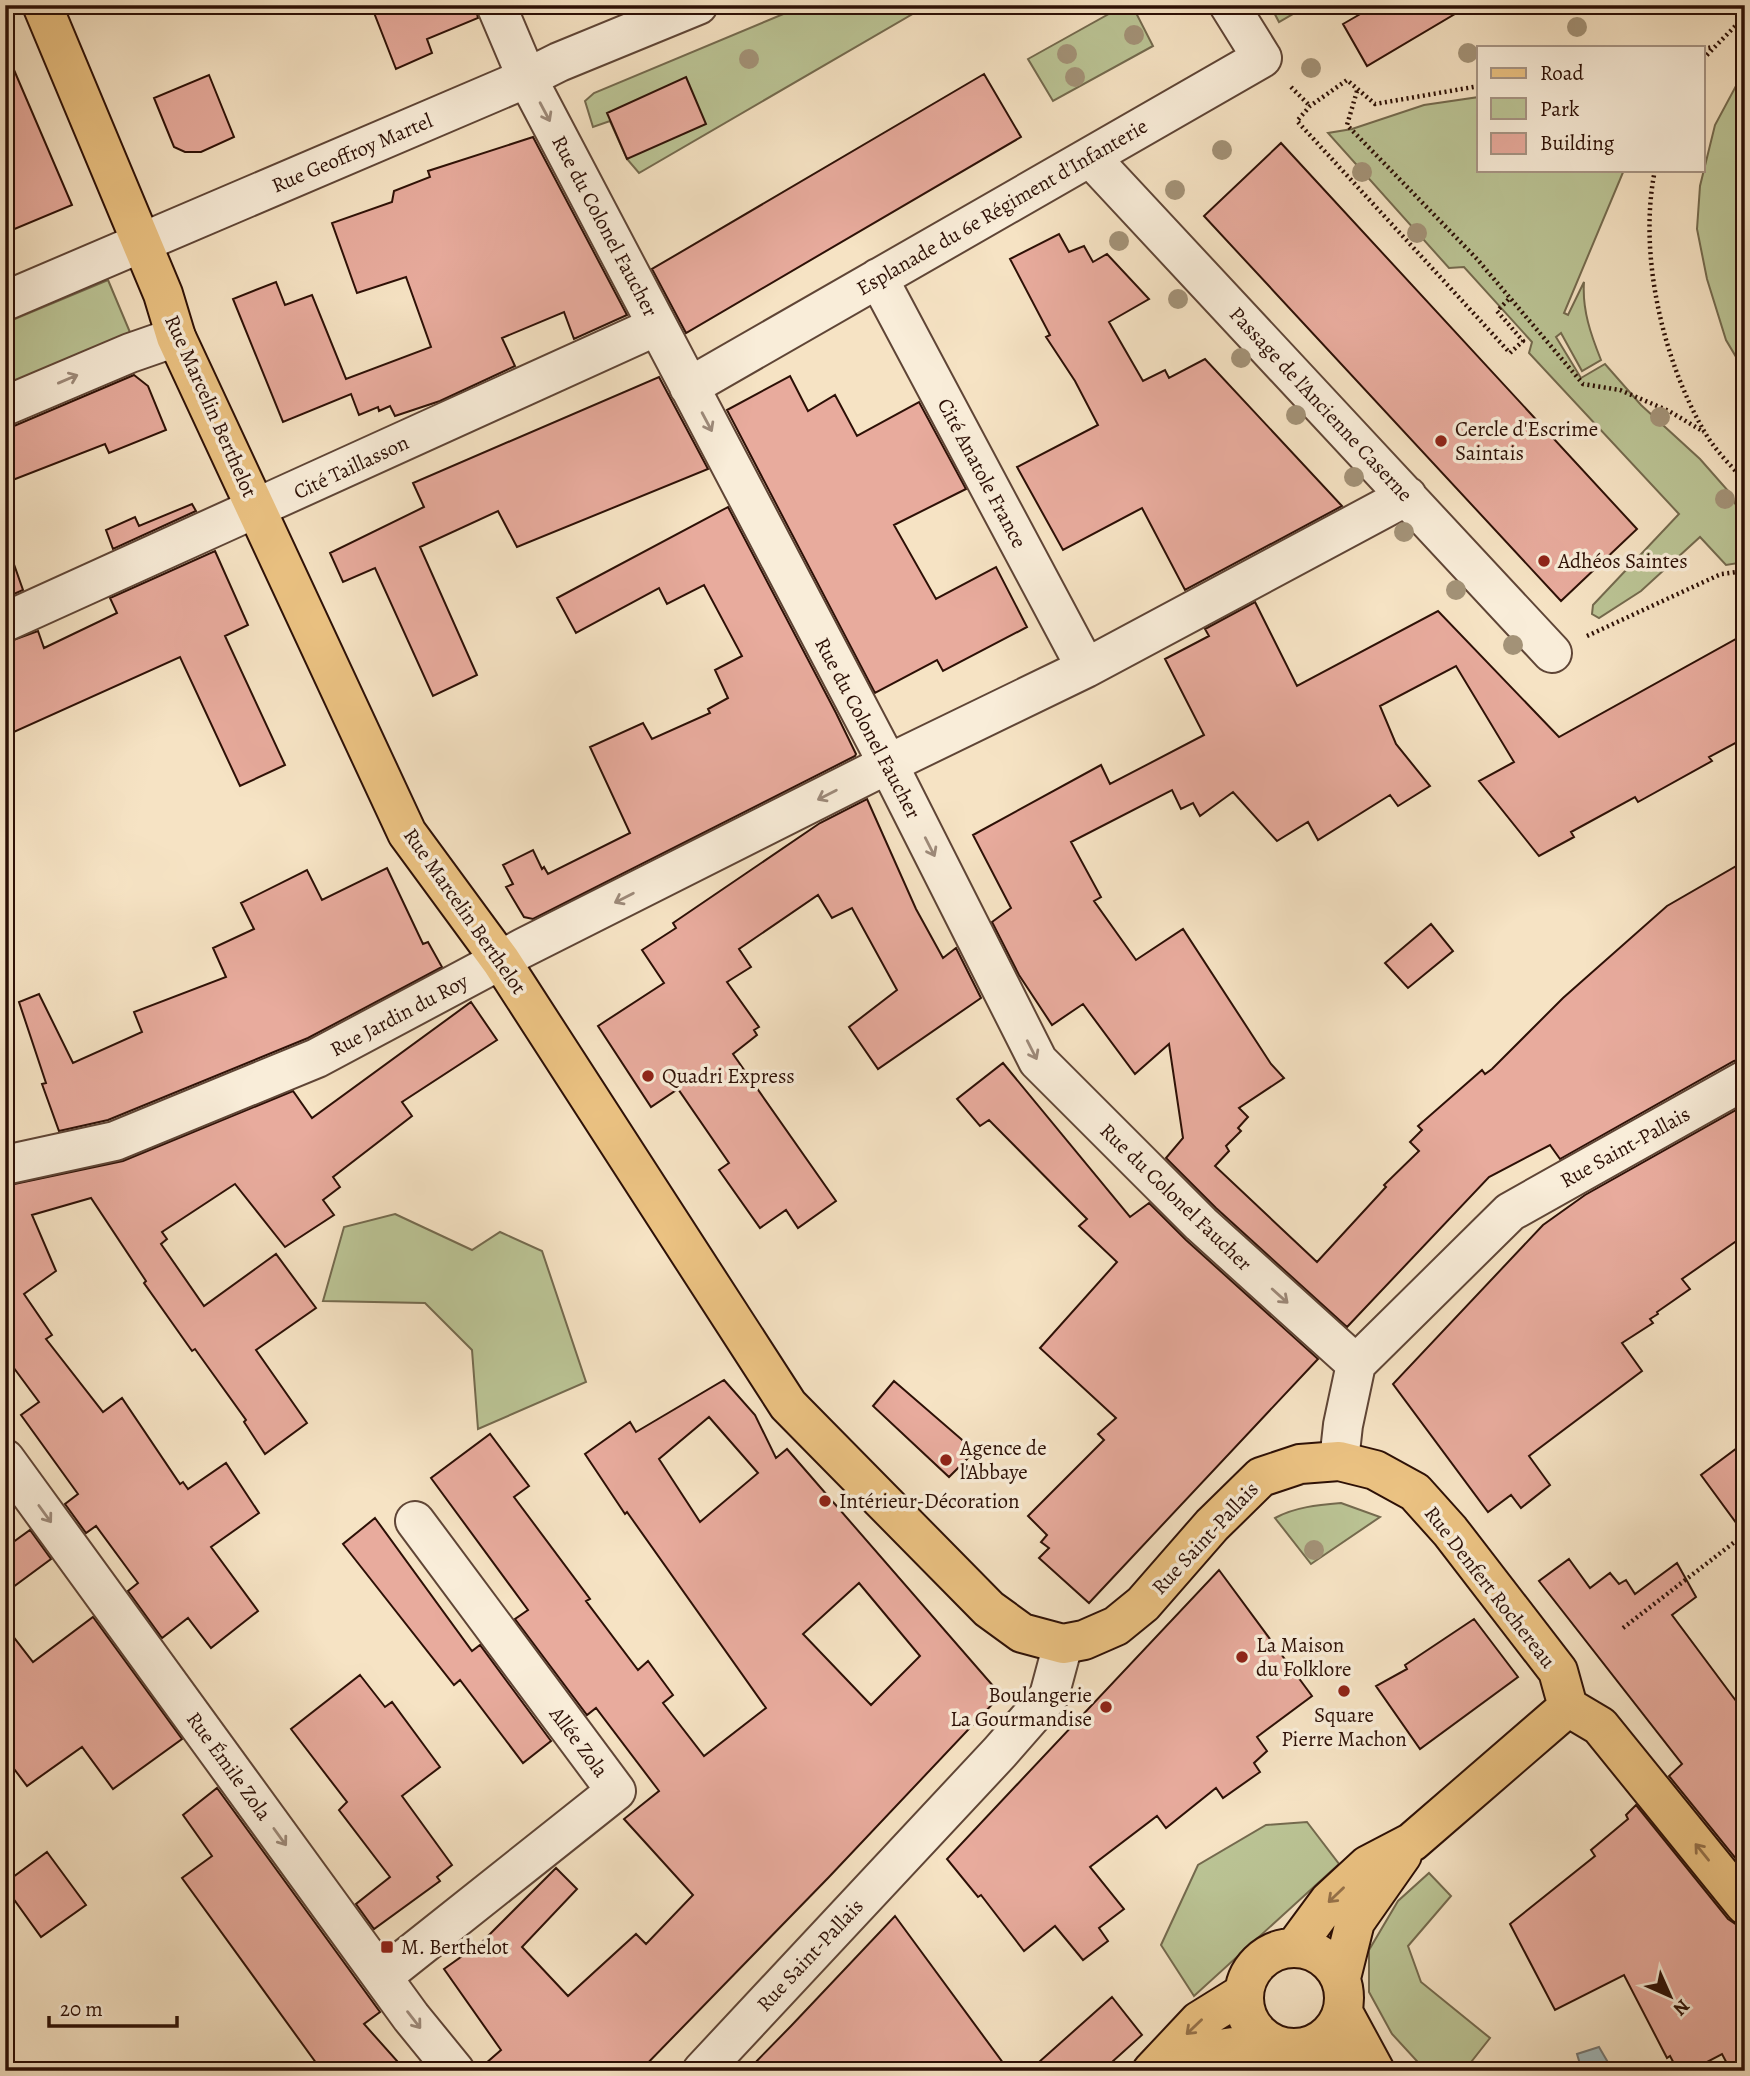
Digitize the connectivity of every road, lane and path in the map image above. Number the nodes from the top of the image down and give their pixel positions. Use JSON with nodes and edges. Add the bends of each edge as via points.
{"nodes":[{"id":1,"x":43,"y":5,"type":"edge"},
{"id":2,"x":496,"y":5,"type":"edge"},
{"id":3,"x":698,"y":5,"type":"edge"},
{"id":4,"x":1229,"y":5,"type":"edge"},
{"id":5,"x":1745,"y":16,"type":"edge"},
{"id":6,"x":1714,"y":47,"type":"junction"},
{"id":7,"x":1704,"y":49,"type":"edge"},
{"id":8,"x":1704,"y":58,"type":"edge"},
{"id":9,"x":527,"y":78,"type":"junction"},
{"id":10,"x":1477,"y":86,"type":"edge"},
{"id":11,"x":1357,"y":91,"type":"junction"},
{"id":12,"x":1090,"y":157,"type":"junction"},
{"id":13,"x":1655,"y":172,"type":"edge"},
{"id":14,"x":142,"y":244,"type":"junction"},
{"id":15,"x":878,"y":278,"type":"junction"},
{"id":16,"x":1510,"y":298,"type":"junction"},
{"id":17,"x":5,"y":301,"type":"edge"},
{"id":18,"x":657,"y":326,"type":"junction"},
{"id":19,"x":176,"y":337,"type":"junction"},
{"id":20,"x":689,"y":387,"type":"junction"},
{"id":21,"x":5,"y":406,"type":"edge"},
{"id":22,"x":1704,"y":432,"type":"junction"},
{"id":23,"x":1745,"y":481,"type":"edge"},
{"id":24,"x":1407,"y":496,"type":"junction"},
{"id":25,"x":257,"y":509,"type":"junction"},
{"id":26,"x":1745,"y":571,"type":"edge"},
{"id":27,"x":5,"y":622,"type":"edge"},
{"id":28,"x":1552,"y":653,"type":"joint"},
{"id":29,"x":1086,"y":668,"type":"junction"},
{"id":30,"x":888,"y":764,"type":"junction"},
{"id":31,"x":501,"y":961,"type":"junction"},
{"id":32,"x":1745,"y":1080,"type":"edge"},
{"id":33,"x":5,"y":1165,"type":"edge"},
{"id":34,"x":1356,"y":1364,"type":"junction"},
{"id":35,"x":5,"y":1459,"type":"edge"},
{"id":36,"x":1339,"y":1461,"type":"junction"},
{"id":37,"x":415,"y":1521,"type":"dead end"},
{"id":38,"x":1745,"y":1534,"type":"edge"},
{"id":39,"x":1623,"y":1628,"type":"dead end"},
{"id":40,"x":1063,"y":1644,"type":"junction"},
{"id":41,"x":1568,"y":1707,"type":"junction"},
{"id":42,"x":1412,"y":1842,"type":"junction"},
{"id":43,"x":1745,"y":1905,"type":"edge"},
{"id":44,"x":1295,"y":1947,"type":"junction"},
{"id":45,"x":382,"y":1977,"type":"junction"},
{"id":46,"x":1244,"y":1993,"type":"junction"},
{"id":47,"x":1342,"y":1995,"type":"junction"},
{"id":48,"x":1268,"y":2042,"type":"junction"},
{"id":49,"x":1310,"y":2046,"type":"junction"},
{"id":50,"x":455,"y":2071,"type":"edge"},
{"id":51,"x":702,"y":2071,"type":"edge"},
{"id":52,"x":1152,"y":2071,"type":"edge"},
{"id":53,"x":1175,"y":2071,"type":"edge"},
{"id":54,"x":1341,"y":2071,"type":"edge"},
{"id":55,"x":1375,"y":2071,"type":"edge"}],
"edges":[{"from":1,"to":14,"type":"main road","name":"Rue Marcelin Berthelot"},
{"from":2,"to":9,"type":"street","name":"Rue du Colonel Faucher"},
{"from":3,"to":9,"type":"street","name":"Rue Geoffroy Martel"},
{"from":4,"to":12,"type":"street","name":"Esplanade du 6e Régiment d'Infanterie","via":[[1262,58]]},
{"from":5,"to":6,"type":"path"},
{"from":6,"to":7,"type":"path"},
{"from":6,"to":8,"type":"path"},
{"from":9,"to":14,"type":"street","name":"Rue Geoffroy Martel"},
{"from":9,"to":18,"type":"street","name":"Rue du Colonel Faucher","one_way":true},
{"from":10,"to":11,"type":"path","via":[[1375,104]]},
{"from":11,"to":16,"type":"path","via":[[1347,125]]},
{"from":11,"to":16,"type":"path","via":[[1348,80],[1310,106],[1297,121],[1510,353],[1523,341],[1497,311]]},
{"from":12,"to":15,"type":"street","name":"Esplanade du 6e Régiment d'Infanterie"},
{"from":12,"to":24,"type":"street","name":"Passage de l'Ancienne Caserne"},
{"from":13,"to":22,"type":"path","via":[[1650,194],[1651,251],[1662,329]]},
{"from":14,"to":17,"type":"street","name":"Rue Geoffroy Martel"},
{"from":14,"to":19,"type":"main road","name":"Rue Marcelin Berthelot"},
{"from":15,"to":20,"type":"street","name":"Esplanade du 6e Régiment d'Infanterie"},
{"from":15,"to":29,"type":"street","name":"Cité Anatole France"},
{"from":16,"to":22,"type":"path","via":[[1583,384],[1620,390]]},
{"from":18,"to":20,"type":"street","name":"Rue du Colonel Faucher"},
{"from":18,"to":25,"type":"street","name":"Cité Taillasson"},
{"from":21,"to":19,"type":"street","one_way":true},
{"from":19,"to":25,"type":"main road","name":"Rue Marcelin Berthelot"},
{"from":20,"to":30,"type":"street","name":"Rue du Colonel Faucher","one_way":true},
{"from":22,"to":23,"type":"path"},
{"from":24,"to":28,"type":"street","name":"Passage de l'Ancienne Caserne"},
{"from":24,"to":29,"type":"street"},
{"from":25,"to":27,"type":"street","name":"Cité Taillasson"},
{"from":25,"to":31,"type":"main road","name":"Rue Marcelin Berthelot","via":[[407,833]]},
{"from":26,"to":28,"type":"path","via":[[1721,575]]},
{"from":29,"to":30,"type":"street"},
{"from":30,"to":31,"type":"street","name":"Rue Jardin du Roy","one_way":true},
{"from":30,"to":34,"type":"street","name":"Rue du Colonel Faucher","one_way":true,"via":[[1038,1061],[1201,1224]]},
{"from":31,"to":33,"type":"street","name":"Rue Jardin du Roy","via":[[317,1058],[115,1141]]},
{"from":31,"to":40,"type":"main road","name":"Rue Marcelin Berthelot","via":[[788,1405],[989,1609],[1022,1633]]},
{"from":32,"to":34,"type":"street","name":"Rue Saint-Pallais","via":[[1510,1212]]},
{"from":34,"to":36,"type":"street"},
{"from":35,"to":45,"type":"street","name":"Rue Émile Zola","one_way":true},
{"from":36,"to":40,"type":"main road","name":"Rue Saint-Pallais","via":[[1300,1464],[1261,1477],[1154,1592],[1116,1626]]},
{"from":36,"to":41,"type":"main road","name":"Rue Denfert Rochereau","via":[[1375,1470],[1415,1492],[1433,1511],[1558,1671]]},
{"from":37,"to":45,"type":"street","name":"Allée Zola","via":[[616,1791]]},
{"from":38,"to":39,"type":"path"},
{"from":40,"to":51,"type":"street","name":"Rue Saint-Pallais","via":[[1049,1696]]},
{"from":41,"to":42,"type":"main road"},
{"from":43,"to":41,"type":"main road","one_way":true,"via":[[1600,1726]]},
{"from":42,"to":44,"type":"main road","one_way":true,"via":[[1368,1866],[1329,1901]]},
{"from":42,"to":47,"type":"main road","via":[[1355,1922]]},
{"from":44,"to":46,"type":"main road","via":[[1266,1956],[1255,1966]]},
{"from":44,"to":47,"type":"main road","via":[[1323,1956],[1333,1966]]},
{"from":45,"to":50,"type":"street","name":"Rue Émile Zola","one_way":true},
{"from":46,"to":48,"type":"main road","via":[[1249,2021]]},
{"from":46,"to":52,"type":"main road","one_way":true,"via":[[1199,2021]]},
{"from":47,"to":49,"type":"main road","via":[[1336,2027]]},
{"from":47,"to":55,"type":"main road"},
{"from":48,"to":49,"type":"main road","via":[[1296,2049]]},
{"from":48,"to":53,"type":"main road","via":[[1226,2048]]},
{"from":49,"to":54,"type":"main road"}]}
